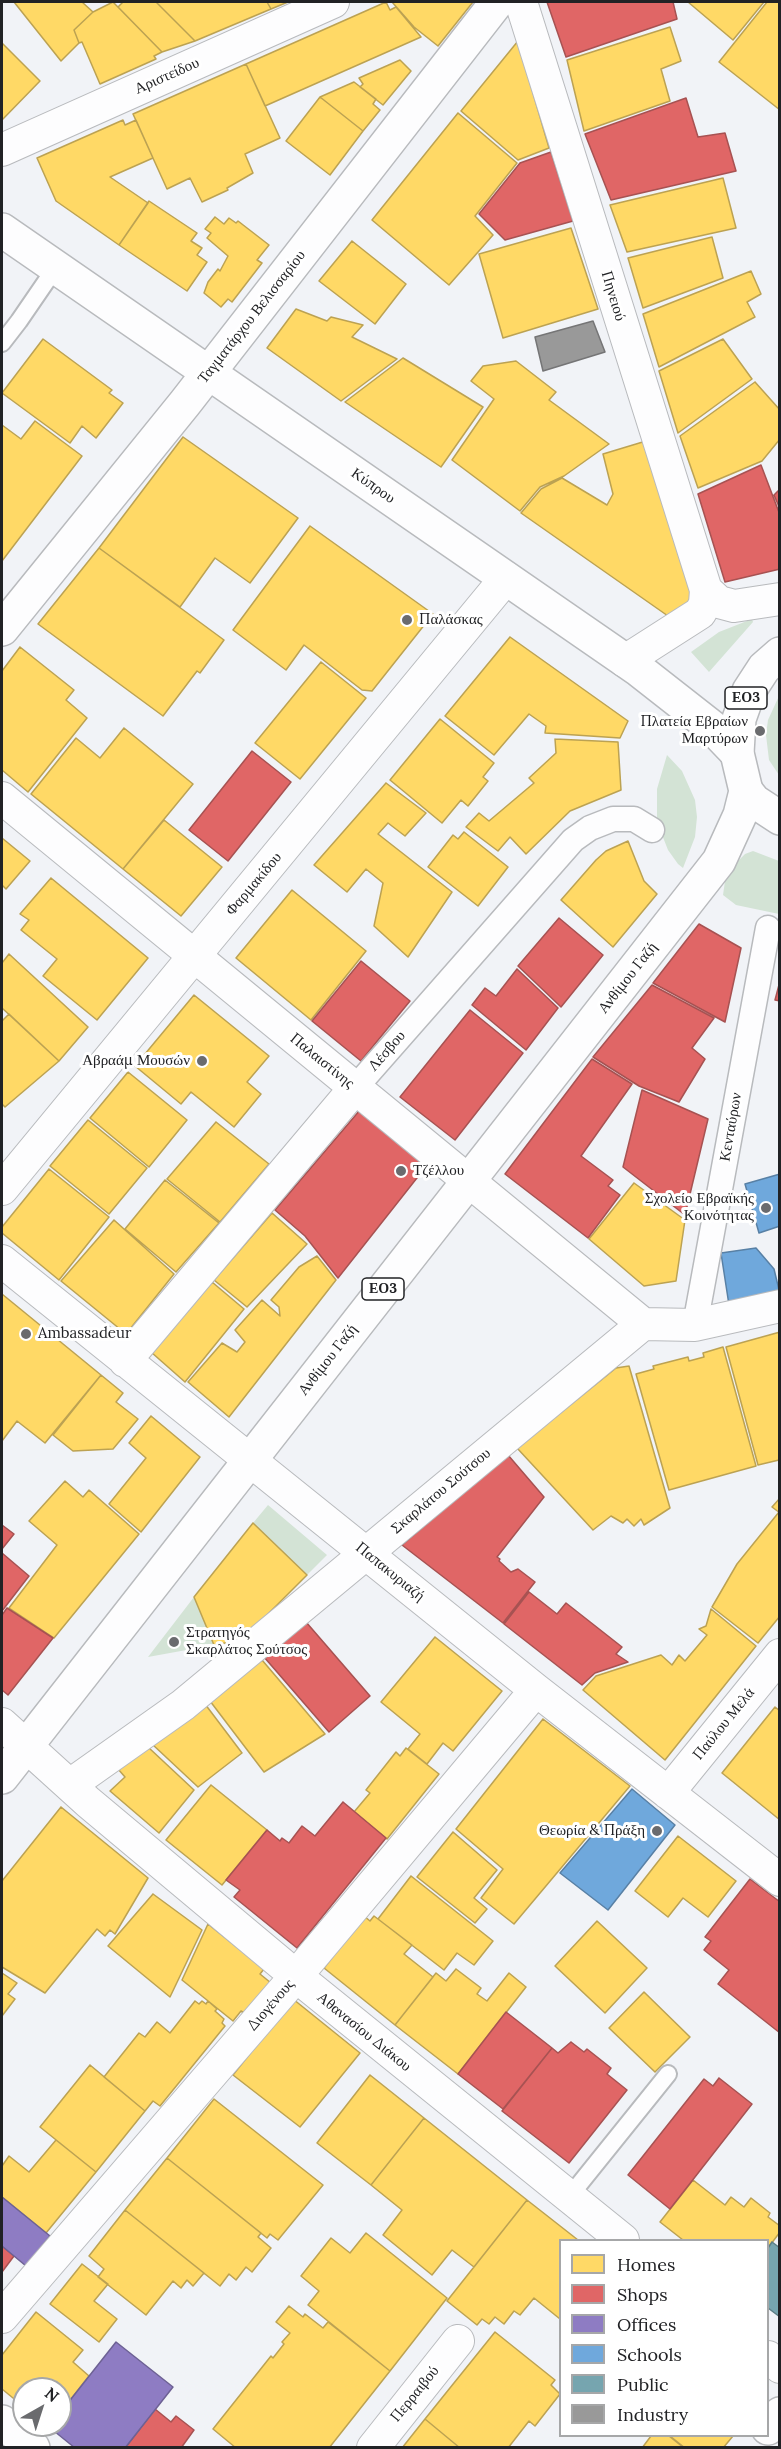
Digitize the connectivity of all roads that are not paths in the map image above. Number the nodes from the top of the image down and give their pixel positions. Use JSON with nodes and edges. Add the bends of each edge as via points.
{"nodes":[{"id":1,"x":333,"y":2,"type":"edge"},
{"id":2,"x":497,"y":2,"type":"edge"},
{"id":3,"x":521,"y":2,"type":"edge"},
{"id":4,"x":2,"y":150,"type":"edge"},
{"id":5,"x":2,"y":230,"type":"edge"},
{"id":6,"x":56,"y":267,"type":"junction"},
{"id":7,"x":2,"y":343,"type":"edge"},
{"id":8,"x":209,"y":373,"type":"junction"},
{"id":9,"x":506,"y":578,"type":"junction"},
{"id":10,"x":706,"y":590,"type":"junction"},
{"id":11,"x":780,"y":599,"type":"edge"},
{"id":12,"x":2,"y":629,"type":"edge"},
{"id":13,"x":780,"y":654,"type":"edge"},
{"id":14,"x":625,"y":661,"type":"junction"},
{"id":15,"x":737,"y":753,"type":"junction"},
{"id":16,"x":746,"y":791,"type":"junction"},
{"id":17,"x":2,"y":798,"type":"edge"},
{"id":18,"x":780,"y":818,"type":"edge"},
{"id":19,"x":652,"y":830,"type":"dead end"},
{"id":20,"x":768,"y":928,"type":"dead end"},
{"id":21,"x":194,"y":956,"type":"junction"},
{"id":22,"x":355,"y":1088,"type":"junction"},
{"id":23,"x":468,"y":1181,"type":"junction"},
{"id":24,"x":2,"y":1189,"type":"edge"},
{"id":25,"x":2,"y":1261,"type":"edge"},
{"id":26,"x":780,"y":1306,"type":"edge"},
{"id":27,"x":643,"y":1324,"type":"junction"},
{"id":28,"x":695,"y":1325,"type":"junction"},
{"id":29,"x":125,"y":1361,"type":"junction"},
{"id":30,"x":249,"y":1461,"type":"junction"},
{"id":31,"x":366,"y":1552,"type":"junction"},
{"id":32,"x":780,"y":1655,"type":"edge"},
{"id":33,"x":536,"y":1690,"type":"junction"},
{"id":34,"x":2,"y":1724,"type":"edge"},
{"id":35,"x":26,"y":1746,"type":"junction"},
{"id":36,"x":2,"y":1777,"type":"edge"},
{"id":37,"x":70,"y":1785,"type":"junction"},
{"id":38,"x":668,"y":1793,"type":"junction"},
{"id":39,"x":780,"y":1880,"type":"edge"},
{"id":40,"x":296,"y":1976,"type":"junction"},
{"id":41,"x":668,"y":2074,"type":"dead end"},
{"id":42,"x":569,"y":2197,"type":"junction"},
{"id":43,"x":621,"y":2239,"type":"edge"},
{"id":44,"x":2,"y":2317,"type":"edge"},
{"id":45,"x":458,"y":2341,"type":"dead end"},
{"id":46,"x":780,"y":2414,"type":"edge"},
{"id":47,"x":2,"y":2422,"type":"edge"},
{"id":48,"x":769,"y":2427,"type":"edge"},
{"id":49,"x":33,"y":2448,"type":"edge"},
{"id":50,"x":373,"y":2448,"type":"edge"}],
"edges":[{"from":1,"to":4,"type":"street","name":"Αριστείδου"},
{"from":2,"to":8,"type":"street","name":"Ταγματάρχου Βελισσαρίου"},
{"from":3,"to":10,"type":"street","name":"Πηνειού"},
{"from":5,"to":6,"type":"street","name":"Κύπρου"},
{"from":6,"to":7,"type":"lane"},
{"from":6,"to":8,"type":"street","name":"Κύπρου"},
{"from":8,"to":9,"type":"street","name":"Κύπρου"},
{"from":8,"to":12,"type":"street","name":"Ταγματάρχου Βελισσαρίου"},
{"from":9,"to":14,"type":"street","name":"Κύπρου"},
{"from":9,"to":21,"type":"street","name":"Φαρμακίδου"},
{"from":10,"to":11,"type":"street","via":[[720,602],[734,606]]},
{"from":10,"to":14,"type":"street","via":[[700,613]]},
{"from":13,"to":15,"type":"street","number":"ΕΟ3","via":[[764,668],[744,701]]},
{"from":14,"to":15,"type":"street","name":"Κύπρου","via":[[685,704]]},
{"from":15,"to":16,"type":"street","number":"ΕΟ3"},
{"from":16,"to":18,"type":"street","via":[[760,807]]},
{"from":16,"to":23,"type":"street","name":"Ανθίμου Γαζή","number":"ΕΟ3","via":[[720,861]]},
{"from":17,"to":21,"type":"street","name":"Παλαιστίνης"},
{"from":19,"to":22,"type":"street","name":"Λέσβου","via":[[634,819],[613,819],[573,840]]},
{"from":20,"to":28,"type":"street","name":"Κενταύρων"},
{"from":21,"to":22,"type":"street","name":"Παλαιστίνης"},
{"from":21,"to":24,"type":"street","name":"Φαρμακίδου"},
{"from":22,"to":23,"type":"street","name":"Παλαιστίνης"},
{"from":22,"to":29,"type":"street","name":"Λέσβου"},
{"from":23,"to":27,"type":"street","name":"Παλαιστίνης"},
{"from":23,"to":30,"type":"street","name":"Ανθίμου Γαζή","number":"ΕΟ3"},
{"from":25,"to":29,"type":"street","name":"Παπακυριαζή"},
{"from":26,"to":28,"type":"street"},
{"from":27,"to":28,"type":"street"},
{"from":27,"to":31,"type":"street","name":"Σκαρλάτου Σούτσου"},
{"from":29,"to":30,"type":"street","name":"Παπακυριαζή"},
{"from":30,"to":31,"type":"street","name":"Παπακυριαζή"},
{"from":30,"to":35,"type":"street","name":"Ανθίμου Γαζή","number":"ΕΟ3"},
{"from":31,"to":33,"type":"street","name":"Παπακυριαζή"},
{"from":31,"to":37,"type":"street","name":"Σκαρλάτου Σούτσου","via":[[183,1705]]},
{"from":32,"to":38,"type":"street","name":"Παύλου Μελά"},
{"from":33,"to":38,"type":"street","name":"Παπακυριαζή"},
{"from":33,"to":40,"type":"street","name":"Διογένους"},
{"from":34,"to":35,"type":"street","name":"Αθανασίου Διάκου"},
{"from":35,"to":36,"type":"street","name":"Ανθίμου Γαζή","number":"ΕΟ3"},
{"from":35,"to":37,"type":"street","name":"Αθανασίου Διάκου"},
{"from":37,"to":40,"type":"street","name":"Αθανασίου Διάκου"},
{"from":38,"to":39,"type":"street","name":"Παπακυριαζή"},
{"from":40,"to":42,"type":"street","name":"Αθανασίου Διάκου"},
{"from":40,"to":44,"type":"street","name":"Διογένους"},
{"from":41,"to":42,"type":"lane"},
{"from":42,"to":43,"type":"street","name":"Αθανασίου Διάκου"},
{"from":45,"to":50,"type":"street","name":"Περραιβού"},
{"from":46,"to":48,"type":"street"},
{"from":47,"to":49,"type":"street"}]}
